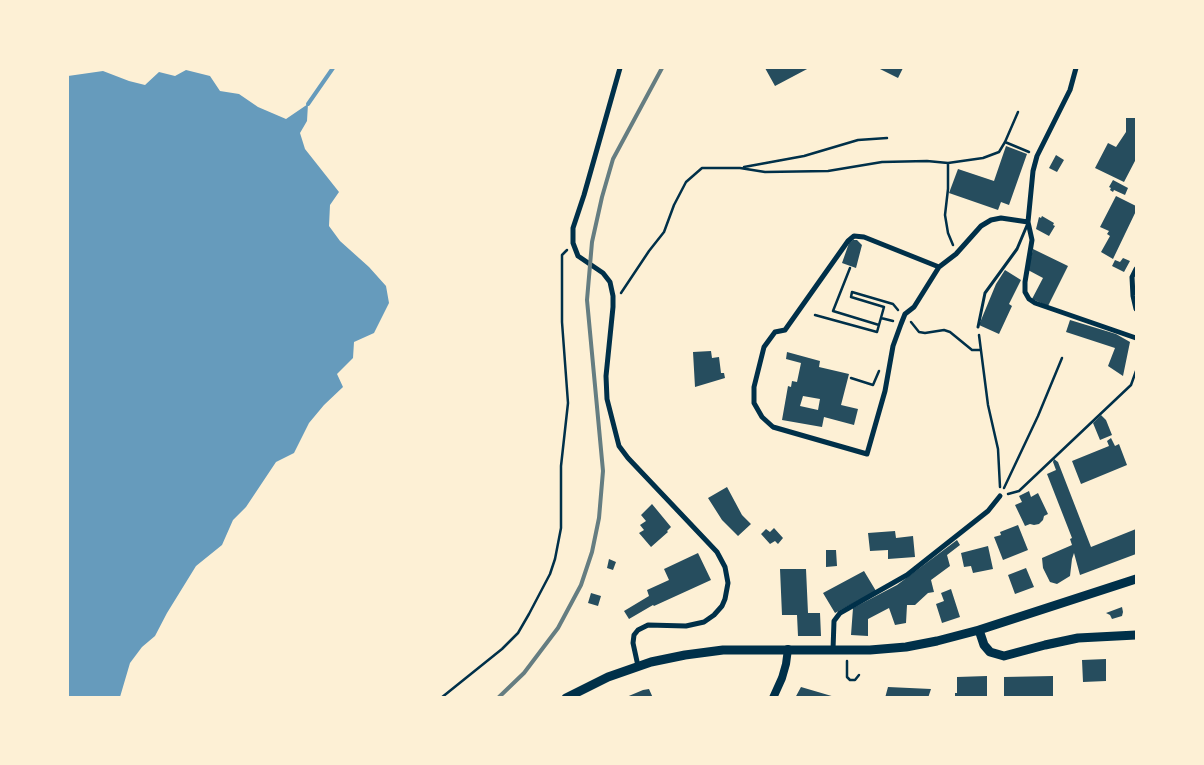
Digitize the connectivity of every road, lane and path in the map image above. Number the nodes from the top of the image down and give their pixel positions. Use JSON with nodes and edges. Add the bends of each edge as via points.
{"nodes":[{"id":1,"x":620,"y":68,"type":"edge"},
{"id":2,"x":1076,"y":68,"type":"edge"},
{"id":3,"x":1018,"y":112,"type":"dead end"},
{"id":4,"x":887,"y":138,"type":"dead end"},
{"id":5,"x":1005,"y":142,"type":"junction"},
{"id":6,"x":1037,"y":156,"type":"junction"},
{"id":7,"x":948,"y":163,"type":"junction"},
{"id":8,"x":740,"y":168,"type":"junction"},
{"id":9,"x":1028,"y":222,"type":"junction"},
{"id":10,"x":566,"y":251,"type":"dead end"},
{"id":11,"x":956,"y":254,"type":"junction"},
{"id":12,"x":939,"y":267,"type":"junction"},
{"id":13,"x":850,"y":268,"type":"dead end"},
{"id":14,"x":1136,"y":269,"type":"edge"},
{"id":15,"x":619,"y":297,"type":"dead end"},
{"id":16,"x":1136,"y":309,"type":"edge"},
{"id":17,"x":905,"y":314,"type":"junction"},
{"id":18,"x":815,"y":315,"type":"dead end"},
{"id":19,"x":879,"y":324,"type":"junction"},
{"id":20,"x":978,"y":327,"type":"joint"},
{"id":21,"x":1136,"y":338,"type":"edge"},
{"id":22,"x":981,"y":350,"type":"junction"},
{"id":23,"x":1062,"y":358,"type":"dead end"},
{"id":24,"x":1136,"y":371,"type":"edge"},
{"id":25,"x":851,"y":378,"type":"dead end"},
{"id":26,"x":873,"y":384,"type":"dead end"},
{"id":27,"x":1000,"y":496,"type":"junction"},
{"id":28,"x":1136,"y":579,"type":"edge"},
{"id":29,"x":979,"y":630,"type":"junction"},
{"id":30,"x":1136,"y":635,"type":"edge"},
{"id":31,"x":788,"y":649,"type":"junction"},
{"id":32,"x":833,"y":650,"type":"junction"},
{"id":33,"x":846,"y":650,"type":"junction"},
{"id":34,"x":638,"y":666,"type":"junction"},
{"id":35,"x":859,"y":676,"type":"dead end"},
{"id":36,"x":440,"y":698,"type":"edge"},
{"id":37,"x":566,"y":698,"type":"edge"},
{"id":38,"x":773,"y":698,"type":"edge"}],
"edges":[{"from":1,"to":34,"type":"street","via":[[573,228],[572,243],[578,256],[603,273],[610,282],[613,296],[607,400],[619,446],[717,552],[725,567],[728,583],[722,606],[704,622],[686,626],[648,625],[638,630],[633,643]]},
{"from":2,"to":6,"type":"street","via":[[1070,90]]},
{"from":3,"to":5,"type":"path"},
{"from":4,"to":8,"type":"path","via":[[858,140],[804,156]]},
{"from":5,"to":6,"type":"path"},
{"from":5,"to":7,"type":"path","via":[[999,152],[983,158]]},
{"from":6,"to":9,"type":"street"},
{"from":7,"to":8,"type":"path","via":[[882,162],[828,171],[765,172]]},
{"from":7,"to":11,"type":"path","via":[[945,214]]},
{"from":8,"to":15,"type":"path","via":[[702,168],[691,177],[674,205],[664,232]]},
{"from":9,"to":11,"type":"street","via":[[1001,218],[991,220],[981,226]]},
{"from":9,"to":20,"type":"lane","via":[[1017,249],[985,293]]},
{"from":9,"to":21,"type":"street","via":[[1032,240],[1025,292],[1029,299],[1034,304]]},
{"from":10,"to":36,"type":"path","via":[[562,255],[562,322],[568,409],[561,466],[561,528],[555,559],[518,632]]},
{"from":11,"to":12,"type":"street"},
{"from":12,"to":17,"type":"street","via":[[914,307]]},
{"from":12,"to":17,"type":"street","via":[[864,237],[854,236],[848,241],[785,330],[775,332],[764,347],[754,387],[754,403],[762,417],[773,427],[868,454],[893,346]]},
{"from":13,"to":19,"type":"path","via":[[833,311]]},
{"from":14,"to":16,"type":"street","via":[[1132,277]]},
{"from":17,"to":19,"type":"path","via":[[893,304],[852,292],[851,297],[884,307]]},
{"from":17,"to":22,"type":"path","via":[[919,332],[944,330],[972,350]]},
{"from":18,"to":19,"type":"path","via":[[877,332]]},
{"from":20,"to":22,"type":"path"},
{"from":22,"to":27,"type":"path","via":[[998,449]]},
{"from":23,"to":27,"type":"path"},
{"from":24,"to":27,"type":"path","via":[[1131,385],[1019,492]]},
{"from":25,"to":26,"type":"path"},
{"from":27,"to":32,"type":"street","via":[[988,510],[907,575],[840,613],[834,621]]},
{"from":28,"to":29,"type":"main road"},
{"from":29,"to":30,"type":"main road","via":[[984,646],[990,652],[1004,656],[1078,638]]},
{"from":29,"to":33,"type":"main road","via":[[906,647]]},
{"from":31,"to":32,"type":"main road"},
{"from":31,"to":34,"type":"main road","via":[[704,652]]},
{"from":31,"to":38,"type":"street","via":[[782,678]]},
{"from":32,"to":33,"type":"main road"},
{"from":33,"to":35,"type":"path","via":[[847,677],[855,680]]},
{"from":34,"to":37,"type":"main road"}]}
